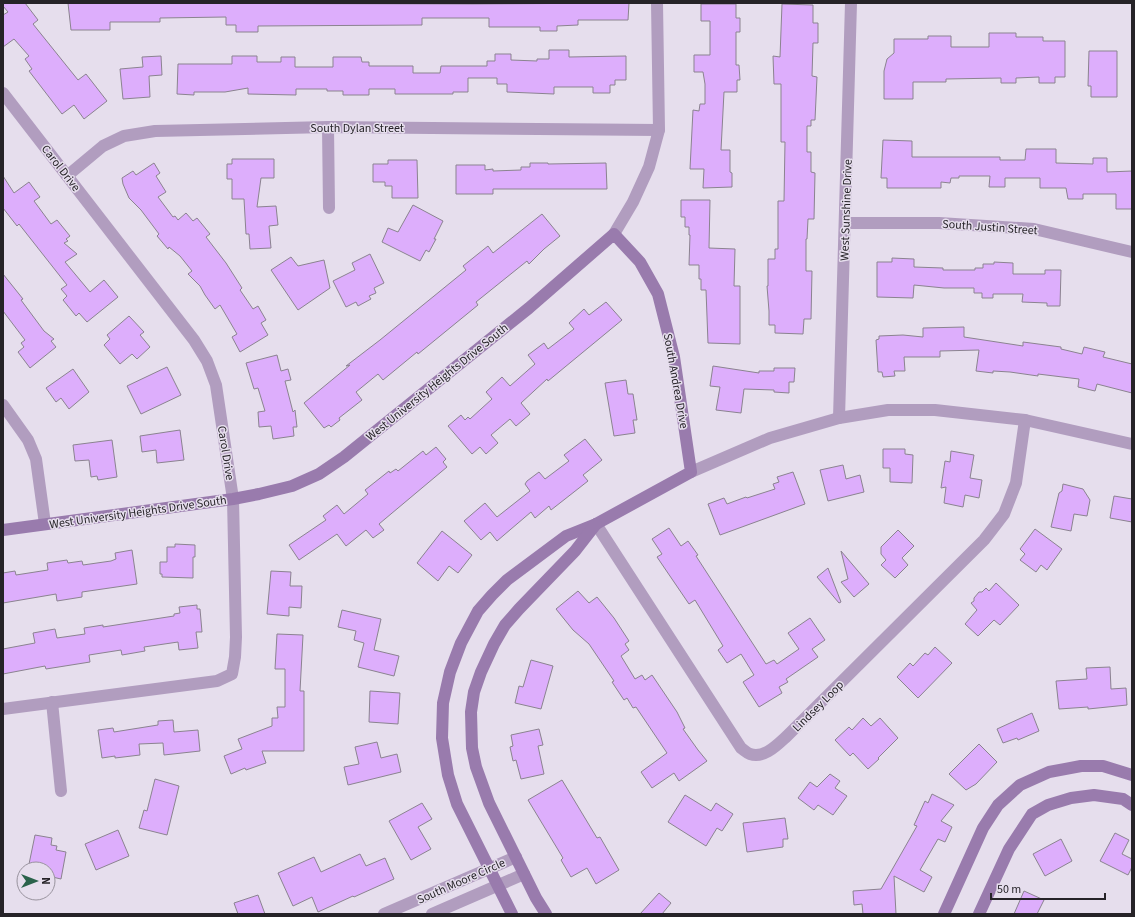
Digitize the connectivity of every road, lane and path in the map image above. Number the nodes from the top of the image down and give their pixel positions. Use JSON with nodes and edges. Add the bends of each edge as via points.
{"nodes":[{"id":1,"x":657,"y":3,"type":"edge"},
{"id":2,"x":851,"y":3,"type":"edge"},
{"id":3,"x":3,"y":93,"type":"edge"},
{"id":4,"x":328,"y":127,"type":"junction"},
{"id":5,"x":659,"y":130,"type":"junction"},
{"id":6,"x":67,"y":176,"type":"junction"},
{"id":7,"x":329,"y":208,"type":"dead end"},
{"id":8,"x":846,"y":223,"type":"junction"},
{"id":9,"x":614,"y":234,"type":"junction"},
{"id":10,"x":1132,"y":252,"type":"edge"},
{"id":11,"x":3,"y":405,"type":"edge"},
{"id":12,"x":839,"y":418,"type":"junction"},
{"id":13,"x":1025,"y":420,"type":"junction"},
{"id":14,"x":1132,"y":444,"type":"edge"},
{"id":15,"x":691,"y":472,"type":"junction"},
{"id":16,"x":233,"y":499,"type":"junction"},
{"id":17,"x":45,"y":524,"type":"junction"},
{"id":18,"x":596,"y":524,"type":"junction"},
{"id":19,"x":3,"y":530,"type":"edge"},
{"id":20,"x":52,"y":702,"type":"junction"},
{"id":21,"x":3,"y":709,"type":"edge"},
{"id":22,"x":1132,"y":775,"type":"edge"},
{"id":23,"x":60,"y":791,"type":"dead end"},
{"id":24,"x":1132,"y":805,"type":"edge"},
{"id":25,"x":516,"y":857,"type":"junction"},
{"id":26,"x":489,"y":869,"type":"junction"},
{"id":27,"x":524,"y":874,"type":"junction"},
{"id":28,"x":498,"y":885,"type":"junction"},
{"id":29,"x":384,"y":914,"type":"edge"},
{"id":30,"x":432,"y":914,"type":"edge"},
{"id":31,"x":512,"y":914,"type":"edge"},
{"id":32,"x":546,"y":914,"type":"edge"},
{"id":33,"x":944,"y":914,"type":"edge"},
{"id":34,"x":978,"y":914,"type":"edge"}],
"edges":[{"from":1,"to":5,"type":"street","name":"West University Heights Drive South"},
{"from":2,"to":8,"type":"street","name":"West Sunshine Drive"},
{"from":3,"to":6,"type":"street","name":"Carol Drive"},
{"from":4,"to":5,"type":"street","name":"South Dylan Street"},
{"from":4,"to":6,"type":"street","name":"South Dylan Street","via":[[140,133],[124,136],[103,146]]},
{"from":4,"to":7,"type":"street"},
{"from":5,"to":9,"type":"street","name":"West University Heights Drive South","via":[[649,167],[633,202]]},
{"from":6,"to":16,"type":"street","name":"Carol Drive","via":[[194,340],[207,361],[216,385]]},
{"from":8,"to":10,"type":"street","name":"South Justin Street","via":[[939,223],[1034,229]]},
{"from":8,"to":12,"type":"street","name":"West Sunshine Drive"},
{"from":9,"to":15,"type":"street","name":"South Andrea Drive","via":[[640,262],[658,294],[674,357]]},
{"from":9,"to":16,"type":"street","name":"West University Heights Drive South","via":[[529,308],[320,474],[292,486]]},
{"from":11,"to":17,"type":"street","via":[[28,440],[36,459]]},
{"from":12,"to":13,"type":"street","via":[[888,410],[935,410]]},
{"from":12,"to":15,"type":"street","via":[[770,438]]},
{"from":13,"to":14,"type":"street"},
{"from":13,"to":18,"type":"street","name":"Lindsey Loop","via":[[1016,482],[1004,514],[984,540],[787,736],[774,748],[760,755],[750,754],[741,748]]},
{"from":15,"to":18,"type":"street"},
{"from":16,"to":17,"type":"street","name":"West University Heights Drive South"},
{"from":16,"to":20,"type":"street","name":"Carol Drive","via":[[236,637],[232,674],[218,681]]},
{"from":17,"to":19,"type":"street","name":"West University Heights Drive South"},
{"from":18,"to":25,"type":"street","via":[[575,551],[505,625],[494,644],[474,692],[471,731],[476,767],[489,802]]},
{"from":18,"to":26,"type":"street","via":[[566,536],[507,580],[492,595],[478,611],[461,643],[450,672],[443,703],[442,738],[448,775],[456,804]]},
{"from":20,"to":21,"type":"street","name":"Carol Drive"},
{"from":20,"to":23,"type":"street"},
{"from":22,"to":33,"type":"street","via":[[1103,766],[1082,766],[1049,772],[1020,785],[998,805],[982,828]]},
{"from":24,"to":34,"type":"street","via":[[1123,799],[1094,795],[1048,805],[1032,814],[1009,849]]},
{"from":25,"to":26,"type":"street","name":"South Moore Circle"},
{"from":25,"to":27,"type":"street"},
{"from":26,"to":28,"type":"street"},
{"from":26,"to":29,"type":"street","name":"South Moore Circle"},
{"from":27,"to":28,"type":"street","name":"South Moore Circle"},
{"from":27,"to":32,"type":"street"},
{"from":28,"to":30,"type":"street","name":"South Moore Circle"},
{"from":28,"to":31,"type":"street"}]}
